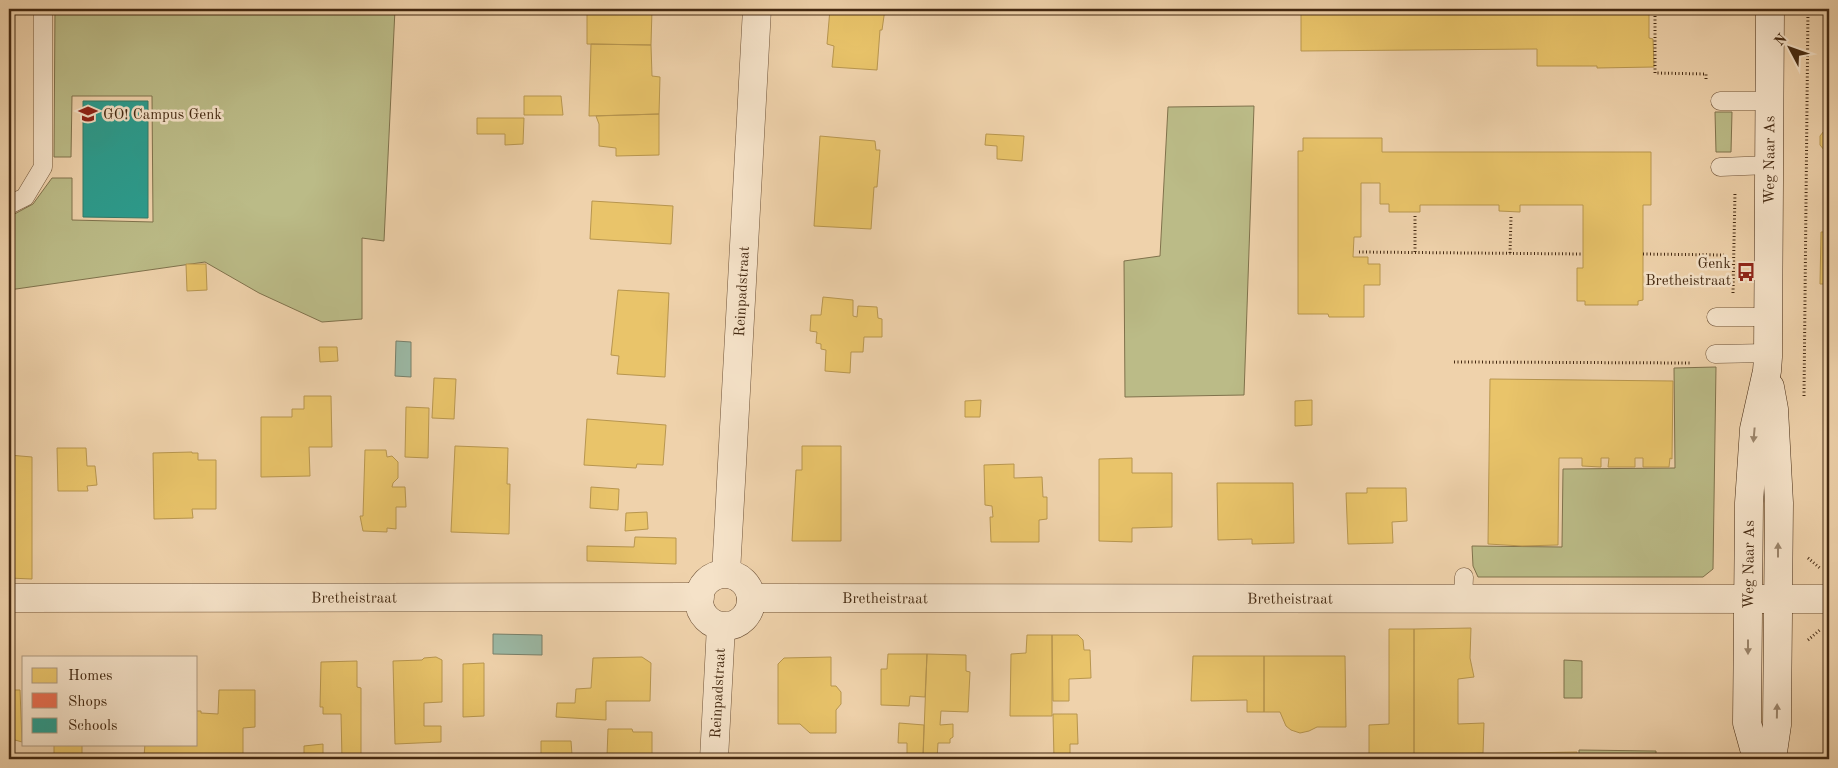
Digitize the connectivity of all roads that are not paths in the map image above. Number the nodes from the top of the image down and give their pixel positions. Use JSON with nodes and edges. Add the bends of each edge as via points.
{"nodes":[{"id":1,"x":43,"y":9,"type":"edge"},
{"id":2,"x":757,"y":9,"type":"edge"},
{"id":3,"x":1770,"y":9,"type":"edge"},
{"id":4,"x":1720,"y":101,"type":"dead end"},
{"id":5,"x":1769,"y":101,"type":"junction"},
{"id":6,"x":1769,"y":165,"type":"junction"},
{"id":7,"x":1720,"y":167,"type":"dead end"},
{"id":8,"x":9,"y":205,"type":"edge"},
{"id":9,"x":1716,"y":317,"type":"dead end"},
{"id":10,"x":1768,"y":317,"type":"junction"},
{"id":11,"x":1715,"y":354,"type":"dead end"},
{"id":12,"x":1767,"y":362,"type":"junction"},
{"id":13,"x":726,"y":574,"type":"junction"},
{"id":14,"x":1828,"y":586,"type":"edge"},
{"id":15,"x":700,"y":597,"type":"junction"},
{"id":16,"x":9,"y":598,"type":"edge"},
{"id":17,"x":751,"y":598,"type":"junction"},
{"id":18,"x":1748,"y":598,"type":"junction"},
{"id":19,"x":1778,"y":598,"type":"junction"},
{"id":20,"x":721,"y":626,"type":"junction"},
{"id":21,"x":714,"y":759,"type":"edge"},
{"id":22,"x":1757,"y":759,"type":"edge"},
{"id":23,"x":1772,"y":759,"type":"edge"}],
"edges":[{"from":1,"to":8,"type":"lane","via":[[43,167],[25,197]]},
{"from":2,"to":13,"type":"street","name":"Reinpadstraat"},
{"from":3,"to":5,"type":"street","name":"Weg Naar As"},
{"from":4,"to":5,"type":"lane"},
{"from":5,"to":6,"type":"street","name":"Weg Naar As"},
{"from":6,"to":7,"type":"lane"},
{"from":6,"to":10,"type":"street","name":"Weg Naar As"},
{"from":9,"to":10,"type":"lane"},
{"from":10,"to":12,"type":"street","name":"Weg Naar As"},
{"from":11,"to":12,"type":"lane"},
{"from":12,"to":18,"type":"street","name":"Weg Naar As","one_way":true,"via":[[1754,429]]},
{"from":19,"to":12,"type":"street","name":"Weg Naar As","one_way":true,"via":[[1778,494],[1774,409]]},
{"from":13,"to":15,"type":"street","via":[[713,577],[706,583]]},
{"from":13,"to":17,"type":"street","via":[[744,581]]},
{"from":14,"to":19,"type":"street","name":"Bretheistraat"},
{"from":15,"to":16,"type":"street","name":"Bretheistraat"},
{"from":15,"to":20,"type":"street","via":[[701,610],[706,618]]},
{"from":17,"to":18,"type":"street","name":"Bretheistraat","via":[[1464,588]]},
{"from":17,"to":20,"type":"street","via":[[743,619],[733,625]]},
{"from":18,"to":19,"type":"street","name":"Bretheistraat"},
{"from":18,"to":22,"type":"street","name":"Weg Naar As","one_way":true,"via":[[1747,723]]},
{"from":23,"to":19,"type":"street","name":"Weg Naar As","one_way":true,"via":[[1777,725]]},
{"from":20,"to":21,"type":"street","name":"Reinpadstraat"}]}
